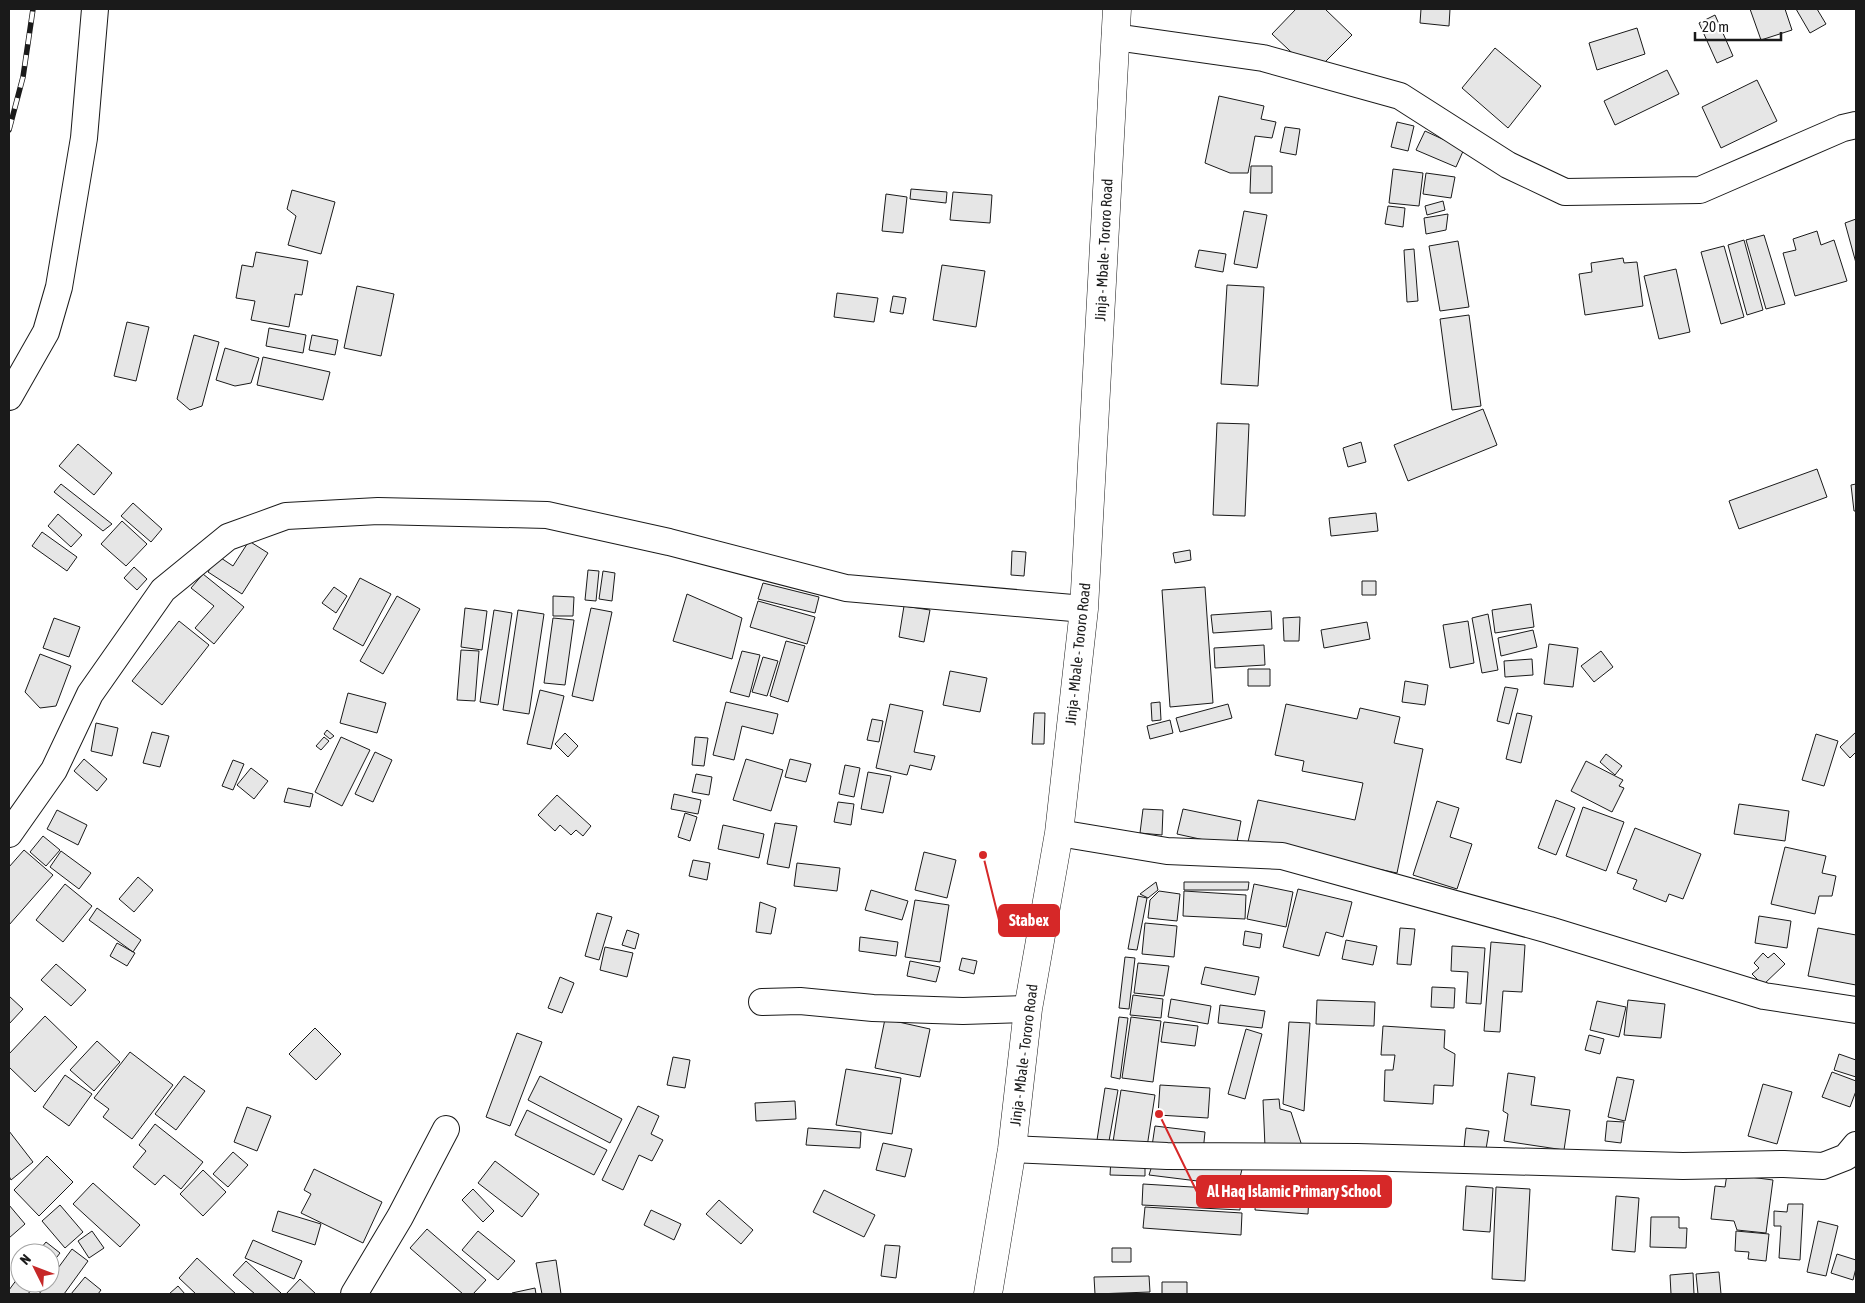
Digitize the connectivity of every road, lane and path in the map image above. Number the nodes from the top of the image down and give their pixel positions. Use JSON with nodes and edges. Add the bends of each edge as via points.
{"nodes":[{"id":1,"x":94,"y":9,"type":"edge"},
{"id":2,"x":1117,"y":9,"type":"edge"},
{"id":3,"x":1115,"y":37,"type":"junction"},
{"id":4,"x":1856,"y":125,"type":"edge"},
{"id":5,"x":9,"y":397,"type":"edge"},
{"id":6,"x":1084,"y":609,"type":"junction"},
{"id":7,"x":1059,"y":833,"type":"junction"},
{"id":8,"x":9,"y":834,"type":"edge"},
{"id":9,"x":762,"y":1002,"type":"dead end"},
{"id":10,"x":1028,"y":1009,"type":"junction"},
{"id":11,"x":1856,"y":1010,"type":"edge"},
{"id":12,"x":446,"y":1129,"type":"dead end"},
{"id":13,"x":1856,"y":1145,"type":"edge"},
{"id":14,"x":1012,"y":1149,"type":"junction"},
{"id":15,"x":354,"y":1294,"type":"edge"},
{"id":16,"x":988,"y":1294,"type":"edge"}],
"edges":[{"from":1,"to":5,"type":"street","via":[[84,138],[59,287],[46,332]]},
{"from":2,"to":3,"type":"main road","name":"Jinja - Mbale - Tororo Road"},
{"from":3,"to":4,"type":"street","via":[[1263,58],[1400,96],[1508,165],[1565,192],[1700,190]]},
{"from":3,"to":6,"type":"main road","name":"Jinja - Mbale - Tororo Road"},
{"from":6,"to":7,"type":"main road","name":"Jinja - Mbale - Tororo Road"},
{"from":6,"to":8,"type":"street","via":[[846,588],[669,542],[547,515],[378,512],[286,516],[228,537],[163,590],[90,694],[54,770]]},
{"from":7,"to":10,"type":"main road","name":"Jinja - Mbale - Tororo Road"},
{"from":7,"to":11,"type":"street","via":[[1167,851],[1282,856],[1549,930],[1764,996]]},
{"from":9,"to":10,"type":"street","via":[[800,1001],[873,1008],[963,1011]]},
{"from":10,"to":14,"type":"main road","name":"Jinja - Mbale - Tororo Road"},
{"from":12,"to":15,"type":"street","via":[[400,1217]]},
{"from":13,"to":14,"type":"street","via":[[1846,1157],[1823,1166],[1167,1156]]},
{"from":14,"to":16,"type":"main road","name":"Jinja - Mbale - Tororo Road"}]}
